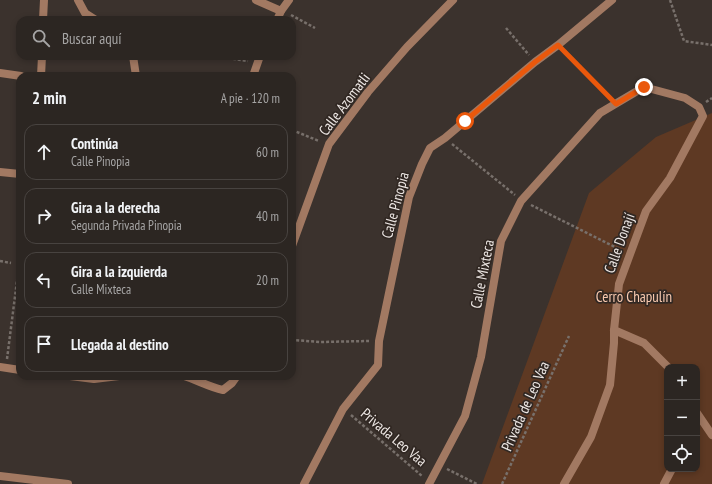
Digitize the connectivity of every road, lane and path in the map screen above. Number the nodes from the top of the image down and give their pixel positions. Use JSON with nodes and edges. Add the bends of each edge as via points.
{"nodes":[{"id":1,"x":44,"y":0,"type":"edge"},
{"id":2,"x":78,"y":0,"type":"edge"},
{"id":3,"x":256,"y":0,"type":"edge"},
{"id":4,"x":289,"y":0,"type":"edge"},
{"id":5,"x":453,"y":0,"type":"edge"},
{"id":6,"x":618,"y":0,"type":"edge"},
{"id":7,"x":670,"y":0,"type":"edge"},
{"id":8,"x":610,"y":2,"type":"edge"},
{"id":9,"x":281,"y":11,"type":"junction"},
{"id":10,"x":43,"y":16,"type":"edge"},
{"id":11,"x":90,"y":16,"type":"edge"},
{"id":12,"x":279,"y":16,"type":"edge"},
{"id":13,"x":291,"y":16,"type":"edge"},
{"id":14,"x":296,"y":18,"type":"edge"},
{"id":15,"x":315,"y":28,"type":"dead end"},
{"id":16,"x":506,"y":28,"type":"dead end"},
{"id":17,"x":558,"y":45,"type":"junction"},
{"id":18,"x":712,"y":45,"type":"edge"},
{"id":19,"x":42,"y":60,"type":"edge"},
{"id":20,"x":134,"y":60,"type":"edge"},
{"id":21,"x":259,"y":60,"type":"edge"},
{"id":22,"x":535,"y":62,"type":"junction"},
{"id":23,"x":41,"y":72,"type":"edge"},
{"id":24,"x":135,"y":72,"type":"edge"},
{"id":25,"x":254,"y":72,"type":"edge"},
{"id":26,"x":0,"y":73,"type":"edge"},
{"id":27,"x":16,"y":75,"type":"edge"},
{"id":28,"x":685,"y":98,"type":"joint"},
{"id":29,"x":616,"y":104,"type":"junction"},
{"id":30,"x":296,"y":132,"type":"edge"},
{"id":31,"x":329,"y":144,"type":"junction"},
{"id":32,"x":0,"y":172,"type":"edge"},
{"id":33,"x":16,"y":174,"type":"edge"},
{"id":34,"x":296,"y":235,"type":"edge"},
{"id":35,"x":16,"y":286,"type":"edge"},
{"id":36,"x":614,"y":330,"type":"junction"},
{"id":37,"x":569,"y":336,"type":"dead end"},
{"id":38,"x":296,"y":340,"type":"edge"},
{"id":39,"x":379,"y":341,"type":"junction"},
{"id":40,"x":665,"y":364,"type":"edge"},
{"id":41,"x":3,"y":368,"type":"edge"},
{"id":42,"x":16,"y":370,"type":"edge"},
{"id":43,"x":195,"y":380,"type":"edge"},
{"id":44,"x":234,"y":380,"type":"edge"},
{"id":45,"x":343,"y":408,"type":"junction"},
{"id":46,"x":700,"y":420,"type":"edge"},
{"id":47,"x":712,"y":435,"type":"edge"},
{"id":48,"x":440,"y":466,"type":"junction"},
{"id":49,"x":670,"y":472,"type":"edge"},
{"id":50,"x":0,"y":476,"type":"edge"},
{"id":51,"x":430,"y":482,"type":"edge"},
{"id":52,"x":68,"y":484,"type":"edge"},
{"id":53,"x":304,"y":484,"type":"edge"},
{"id":54,"x":477,"y":484,"type":"edge"},
{"id":55,"x":502,"y":484,"type":"edge"},
{"id":56,"x":564,"y":484,"type":"edge"},
{"id":57,"x":664,"y":484,"type":"edge"}],
"edges":[{"from":1,"to":10,"type":"street"},
{"from":2,"to":11,"type":"street","via":[[85,13]]},
{"from":3,"to":9,"type":"street"},
{"from":4,"to":9,"type":"street"},
{"from":5,"to":31,"type":"street","name":"Calle Azomatli","via":[[368,92]]},
{"from":6,"to":8,"type":"street","name":"Calle Pinopia"},
{"from":7,"to":18,"type":"path","via":[[684,41]]},
{"from":8,"to":17,"type":"street","name":"Calle Pinopia"},
{"from":9,"to":12,"type":"street"},
{"from":9,"to":13,"type":"path"},
{"from":14,"to":15,"type":"path"},
{"from":16,"to":22,"type":"path"},
{"from":17,"to":22,"type":"street","name":"Calle Pinopia"},
{"from":17,"to":29,"type":"path"},
{"from":19,"to":23,"type":"street"},
{"from":20,"to":24,"type":"street"},
{"from":21,"to":25,"type":"street"},
{"from":22,"to":39,"type":"street","name":"Calle Pinopia","via":[[430,148],[409,197]]},
{"from":26,"to":27,"type":"street"},
{"from":28,"to":29,"type":"street","name":"Calle Mixteca","via":[[644,87]]},
{"from":28,"to":36,"type":"street","name":"Calle Donají","via":[[699,107],[703,116],[670,178],[646,211],[619,284]]},
{"from":29,"to":48,"type":"street","name":"Calle Mixteca","via":[[600,113],[521,201],[501,242],[481,357],[465,416]]},
{"from":30,"to":31,"type":"path"},
{"from":31,"to":34,"type":"street","name":"Calle Azomatli"},
{"from":32,"to":33,"type":"street"},
{"from":35,"to":41,"type":"path"},
{"from":36,"to":40,"type":"street","via":[[644,343]]},
{"from":36,"to":56,"type":"street","name":"Calle Donají","via":[[610,385],[591,438]]},
{"from":37,"to":55,"type":"path","name":"Privada de Leo Vaa"},
{"from":38,"to":39,"type":"path"},
{"from":39,"to":45,"type":"street","name":"Calle Pinopia","via":[[378,365]]},
{"from":41,"to":42,"type":"street"},
{"from":43,"to":44,"type":"street","via":[[223,390]]},
{"from":45,"to":51,"type":"path","name":"Privada Leo Vaa"},
{"from":45,"to":53,"type":"street","name":"Calle Pinopia"},
{"from":46,"to":47,"type":"street"},
{"from":48,"to":51,"type":"street","name":"Calle Mixteca"},
{"from":48,"to":54,"type":"path"},
{"from":49,"to":57,"type":"street"},
{"from":50,"to":52,"type":"street"}]}
